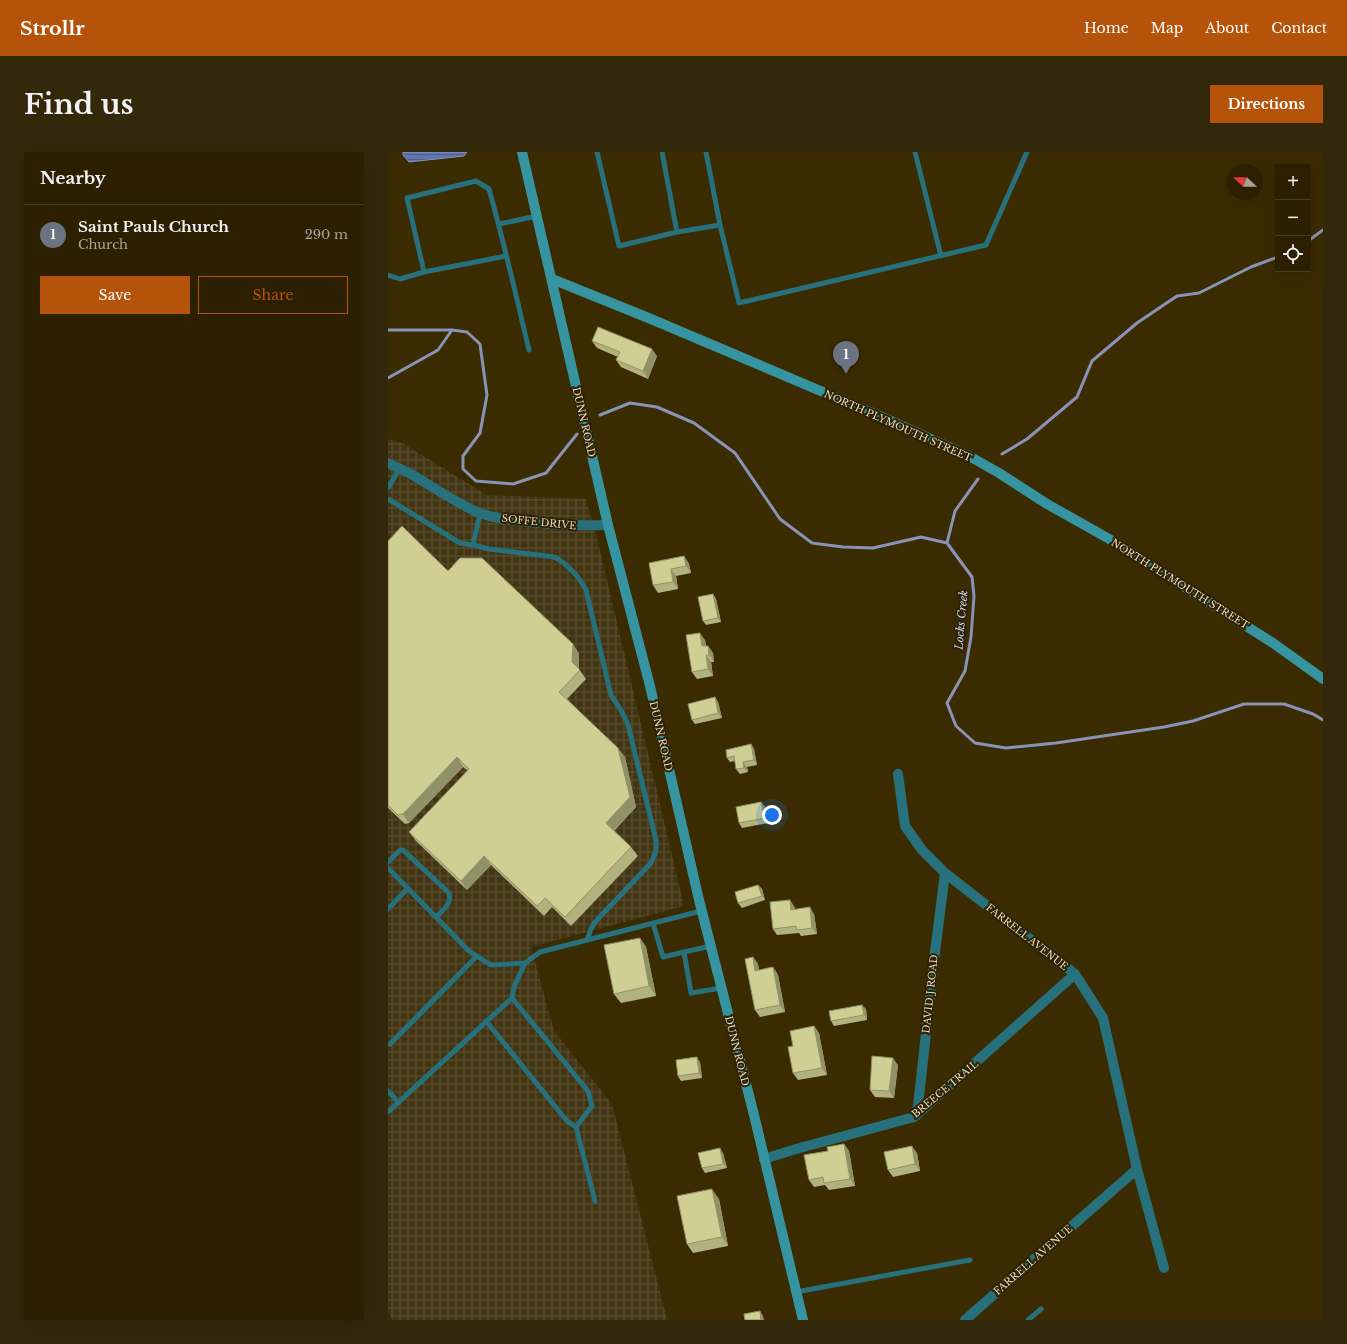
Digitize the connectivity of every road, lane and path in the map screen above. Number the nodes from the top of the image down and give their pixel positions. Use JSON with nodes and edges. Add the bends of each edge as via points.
{"nodes":[{"id":1,"x":522,"y":152,"type":"edge"},
{"id":2,"x":598,"y":152,"type":"edge"},
{"id":3,"x":662,"y":152,"type":"edge"},
{"id":4,"x":706,"y":152,"type":"edge"},
{"id":5,"x":915,"y":152,"type":"edge"},
{"id":6,"x":1027,"y":152,"type":"edge"},
{"id":7,"x":537,"y":216,"type":"junction"},
{"id":8,"x":499,"y":224,"type":"junction"},
{"id":9,"x":720,"y":224,"type":"junction"},
{"id":10,"x":677,"y":232,"type":"junction"},
{"id":11,"x":506,"y":256,"type":"junction"},
{"id":12,"x":940,"y":256,"type":"junction"},
{"id":13,"x":424,"y":272,"type":"junction"},
{"id":14,"x":388,"y":275,"type":"edge"},
{"id":15,"x":552,"y":279,"type":"junction"},
{"id":16,"x":529,"y":350,"type":"dead end"},
{"id":17,"x":388,"y":463,"type":"edge"},
{"id":18,"x":399,"y":469,"type":"junction"},
{"id":19,"x":388,"y":488,"type":"edge"},
{"id":20,"x":388,"y":500,"type":"edge"},
{"id":21,"x":480,"y":513,"type":"junction"},
{"id":22,"x":608,"y":525,"type":"junction"},
{"id":23,"x":473,"y":545,"type":"junction"},
{"id":24,"x":1323,"y":679,"type":"edge"},
{"id":25,"x":898,"y":774,"type":"dead end"},
{"id":26,"x":388,"y":862,"type":"edge"},
{"id":27,"x":388,"y":868,"type":"edge"},
{"id":28,"x":945,"y":873,"type":"junction"},
{"id":29,"x":408,"y":888,"type":"junction"},
{"id":30,"x":388,"y":909,"type":"edge"},
{"id":31,"x":701,"y":911,"type":"junction"},
{"id":32,"x":436,"y":917,"type":"junction"},
{"id":33,"x":653,"y":923,"type":"junction"},
{"id":34,"x":587,"y":940,"type":"junction"},
{"id":35,"x":710,"y":946,"type":"junction"},
{"id":36,"x":684,"y":952,"type":"junction"},
{"id":37,"x":477,"y":956,"type":"junction"},
{"id":38,"x":525,"y":963,"type":"junction"},
{"id":39,"x":1075,"y":974,"type":"junction"},
{"id":40,"x":721,"y":988,"type":"junction"},
{"id":41,"x":512,"y":998,"type":"junction"},
{"id":42,"x":486,"y":1021,"type":"junction"},
{"id":43,"x":390,"y":1044,"type":"dead end"},
{"id":44,"x":388,"y":1091,"type":"edge"},
{"id":45,"x":399,"y":1103,"type":"junction"},
{"id":46,"x":388,"y":1112,"type":"edge"},
{"id":47,"x":917,"y":1115,"type":"junction"},
{"id":48,"x":576,"y":1126,"type":"junction"},
{"id":49,"x":764,"y":1159,"type":"junction"},
{"id":50,"x":1137,"y":1169,"type":"junction"},
{"id":51,"x":595,"y":1201,"type":"dead end"},
{"id":52,"x":970,"y":1260,"type":"dead end"},
{"id":53,"x":1164,"y":1268,"type":"dead end"},
{"id":54,"x":796,"y":1292,"type":"junction"},
{"id":55,"x":1041,"y":1309,"type":"dead end"},
{"id":56,"x":803,"y":1320,"type":"edge"},
{"id":57,"x":965,"y":1320,"type":"edge"},
{"id":58,"x":1028,"y":1320,"type":"edge"}],
"edges":[{"from":1,"to":7,"type":"main road","name":"DUNN ROAD"},
{"from":2,"to":10,"type":"lane","via":[[620,246]]},
{"from":3,"to":10,"type":"lane"},
{"from":4,"to":9,"type":"lane"},
{"from":5,"to":12,"type":"lane"},
{"from":6,"to":12,"type":"lane","via":[[986,245]]},
{"from":7,"to":8,"type":"lane"},
{"from":7,"to":15,"type":"main road","name":"DUNN ROAD"},
{"from":8,"to":11,"type":"lane"},
{"from":8,"to":13,"type":"lane","via":[[489,189],[476,182],[407,198]]},
{"from":9,"to":10,"type":"lane"},
{"from":9,"to":12,"type":"lane","via":[[739,303]]},
{"from":11,"to":13,"type":"lane"},
{"from":11,"to":16,"type":"lane"},
{"from":13,"to":14,"type":"lane","via":[[400,279]]},
{"from":15,"to":22,"type":"main road","name":"DUNN ROAD"},
{"from":15,"to":24,"type":"main road","name":"NORTH PLYMOUTH STREET","via":[[969,456],[1111,540],[1273,643]]},
{"from":17,"to":18,"type":"street","name":"SOFFE DRIVE"},
{"from":18,"to":19,"type":"lane"},
{"from":18,"to":21,"type":"street","name":"SOFFE DRIVE"},
{"from":20,"to":23,"type":"lane","via":[[460,543]]},
{"from":21,"to":22,"type":"street","name":"SOFFE DRIVE","via":[[536,524]]},
{"from":21,"to":23,"type":"lane"},
{"from":22,"to":31,"type":"main road","name":"DUNN ROAD","via":[[650,686]]},
{"from":23,"to":34,"type":"lane","via":[[554,557],[580,578],[586,590],[611,695],[628,725],[656,840],[656,851],[651,863],[596,922]]},
{"from":25,"to":28,"type":"street","name":"FARRELL AVENUE","via":[[905,826],[922,850]]},
{"from":26,"to":32,"type":"lane","via":[[403,850],[449,893],[449,904]]},
{"from":27,"to":29,"type":"lane"},
{"from":28,"to":39,"type":"street","name":"FARRELL AVENUE"},
{"from":28,"to":47,"type":"street","name":"DAVID J ROAD"},
{"from":29,"to":30,"type":"lane"},
{"from":29,"to":32,"type":"lane"},
{"from":31,"to":33,"type":"lane"},
{"from":31,"to":35,"type":"main road","name":"DUNN ROAD"},
{"from":32,"to":37,"type":"lane"},
{"from":33,"to":34,"type":"lane"},
{"from":33,"to":36,"type":"lane","via":[[663,957]]},
{"from":34,"to":38,"type":"lane","via":[[540,952]]},
{"from":35,"to":36,"type":"lane"},
{"from":35,"to":40,"type":"main road","name":"DUNN ROAD"},
{"from":36,"to":40,"type":"lane","via":[[691,993]]},
{"from":37,"to":38,"type":"lane","via":[[491,965]]},
{"from":37,"to":43,"type":"lane"},
{"from":38,"to":41,"type":"lane"},
{"from":39,"to":47,"type":"street","name":"BREECE TRAIL"},
{"from":39,"to":50,"type":"street","name":"FARRELL AVENUE","via":[[1102,1018]]},
{"from":40,"to":49,"type":"main road","name":"DUNN ROAD"},
{"from":41,"to":42,"type":"lane"},
{"from":41,"to":48,"type":"lane","via":[[588,1091],[592,1106]]},
{"from":42,"to":45,"type":"lane"},
{"from":42,"to":48,"type":"lane","via":[[567,1121]]},
{"from":44,"to":45,"type":"lane"},
{"from":45,"to":46,"type":"lane"},
{"from":47,"to":49,"type":"street","name":"BREECE TRAIL"},
{"from":48,"to":51,"type":"lane"},
{"from":49,"to":54,"type":"main road","name":"DUNN ROAD"},
{"from":50,"to":53,"type":"street","name":"FARRELL AVENUE"},
{"from":50,"to":57,"type":"street","name":"FARRELL AVENUE"},
{"from":52,"to":54,"type":"lane"},
{"from":54,"to":56,"type":"main road","name":"DUNN ROAD"},
{"from":55,"to":58,"type":"lane"}]}
